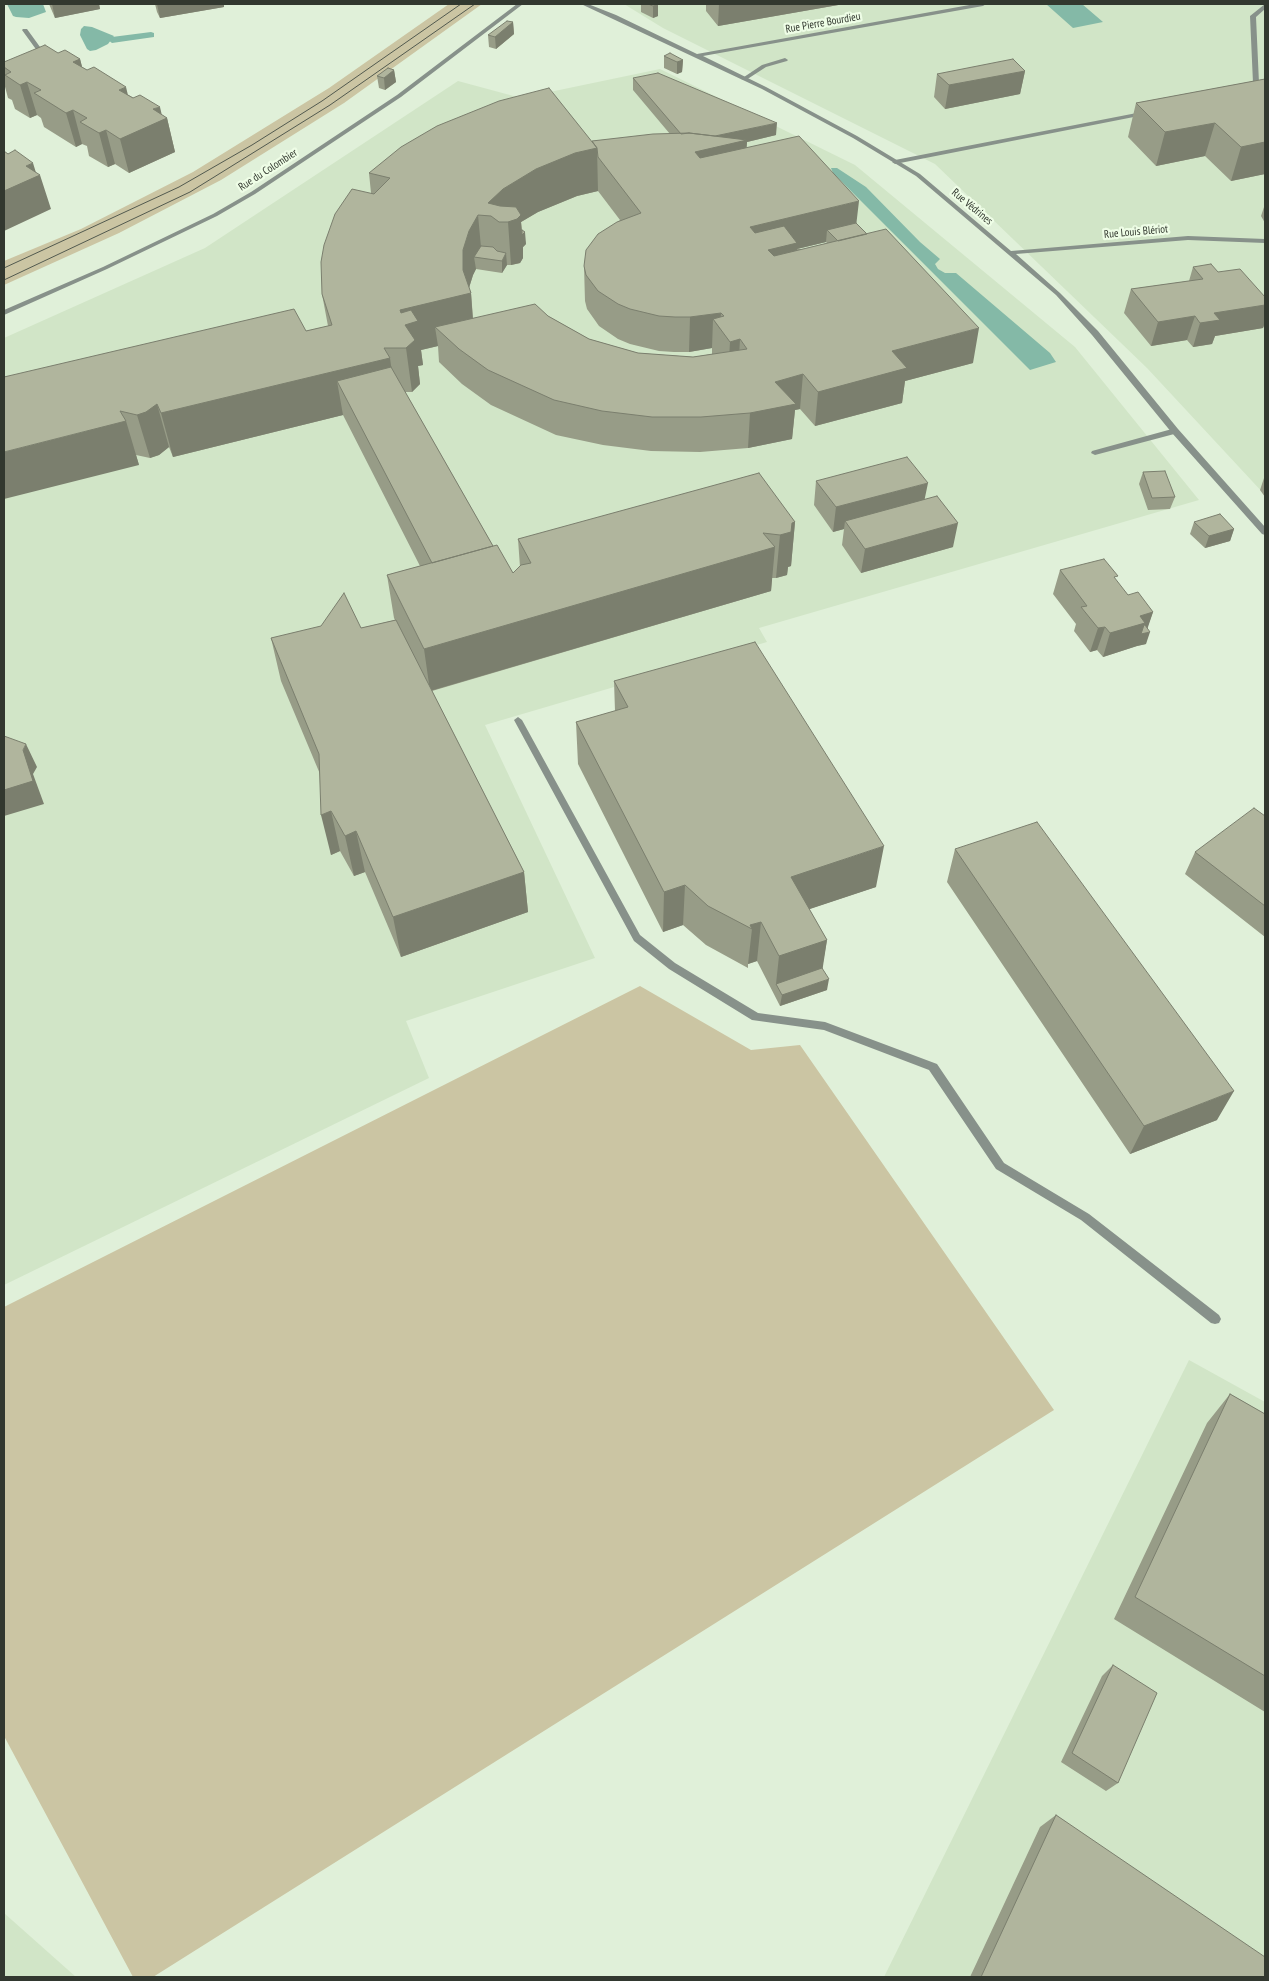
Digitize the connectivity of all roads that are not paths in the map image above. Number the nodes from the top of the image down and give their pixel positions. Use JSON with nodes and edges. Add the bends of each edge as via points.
{"nodes":[{"id":1,"x":520,"y":4,"type":"edge"},
{"id":2,"x":584,"y":4,"type":"edge"},
{"id":3,"x":983,"y":4,"type":"edge"},
{"id":4,"x":1265,"y":6,"type":"edge"},
{"id":5,"x":26,"y":30,"type":"dead end"},
{"id":6,"x":695,"y":56,"type":"junction"},
{"id":7,"x":786,"y":60,"type":"dead end"},
{"id":8,"x":49,"y":66,"type":"edge"},
{"id":9,"x":744,"y":79,"type":"junction"},
{"id":10,"x":1241,"y":92,"type":"edge"},
{"id":11,"x":1155,"y":111,"type":"edge"},
{"id":12,"x":895,"y":162,"type":"junction"},
{"id":13,"x":1265,"y":241,"type":"edge"},
{"id":14,"x":1009,"y":253,"type":"junction"},
{"id":15,"x":4,"y":313,"type":"edge"},
{"id":16,"x":1175,"y":431,"type":"junction"},
{"id":17,"x":1095,"y":453,"type":"dead end"},
{"id":18,"x":1265,"y":532,"type":"edge"},
{"id":19,"x":518,"y":720,"type":"dead end"},
{"id":20,"x":1215,"y":1319,"type":"dead end"}],
"edges":[{"from":1,"to":15,"type":"street","name":"Rue du Colombier","via":[[399,96],[253,193],[215,215]]},
{"from":2,"to":6,"type":"street","name":"Rue Védrines"},
{"from":3,"to":6,"type":"street","name":"Rue Pierre Bourdieu"},
{"from":4,"to":10,"type":"street","via":[[1253,16],[1256,83],[1251,90]]},
{"from":5,"to":8,"type":"street"},
{"from":6,"to":9,"type":"street","name":"Rue Védrines"},
{"from":7,"to":9,"type":"street","via":[[764,66]]},
{"from":9,"to":12,"type":"street","name":"Rue Védrines"},
{"from":11,"to":12,"type":"street"},
{"from":12,"to":14,"type":"street","name":"Rue Védrines","via":[[918,175]]},
{"from":13,"to":14,"type":"street","name":"Rue Louis Blériot","via":[[1188,238]]},
{"from":14,"to":16,"type":"street","name":"Rue Védrines","via":[[1058,294],[1095,333]]},
{"from":16,"to":17,"type":"street"},
{"from":16,"to":18,"type":"street","name":"Rue Védrines"},
{"from":19,"to":20,"type":"street","via":[[637,938],[672,966],[756,1016],[825,1026],[933,1067],[1000,1166],[1085,1217]]}]}
